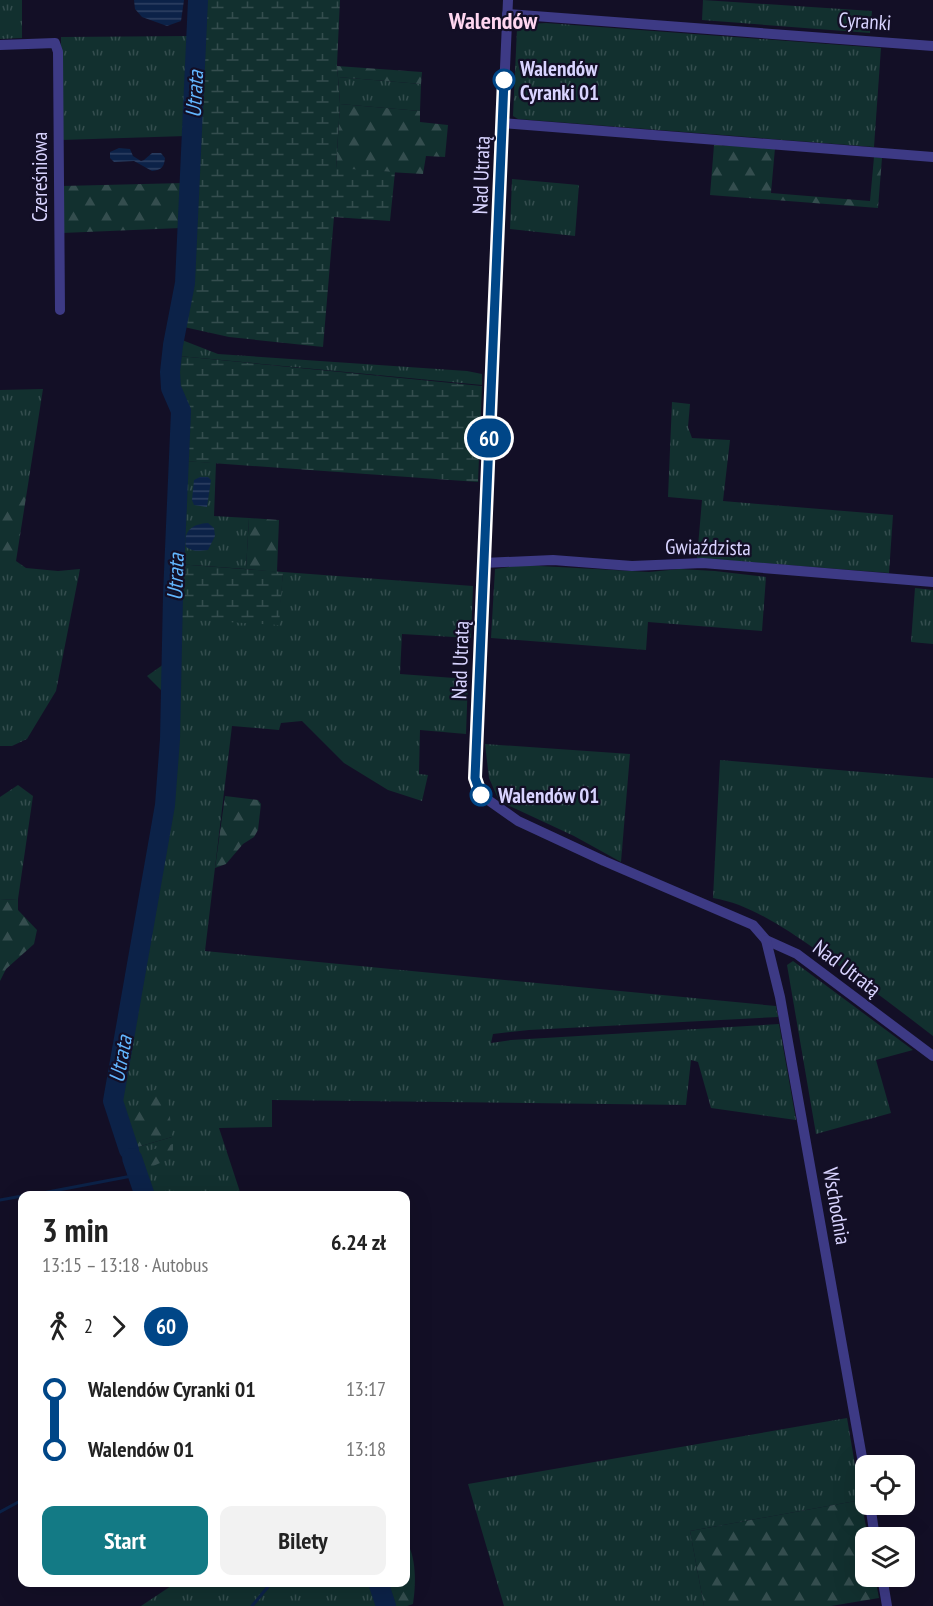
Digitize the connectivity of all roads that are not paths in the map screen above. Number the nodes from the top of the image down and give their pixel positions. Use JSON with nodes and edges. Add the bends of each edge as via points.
{"nodes":[{"id":1,"x":508,"y":0,"type":"edge"},
{"id":2,"x":507,"y":14,"type":"junction"},
{"id":3,"x":0,"y":45,"type":"edge"},
{"id":4,"x":933,"y":46,"type":"edge"},
{"id":5,"x":502,"y":123,"type":"junction"},
{"id":6,"x":933,"y":157,"type":"edge"},
{"id":7,"x":60,"y":310,"type":"dead end"},
{"id":8,"x":483,"y":563,"type":"junction"},
{"id":9,"x":933,"y":582,"type":"edge"},
{"id":10,"x":766,"y":940,"type":"junction"},
{"id":11,"x":933,"y":1056,"type":"edge"},
{"id":12,"x":862,"y":1455,"type":"edge"},
{"id":13,"x":884,"y":1587,"type":"edge"},
{"id":14,"x":887,"y":1606,"type":"edge"}],
"edges":[{"from":1,"to":2,"type":"street","name":"Nad Utratą"},
{"from":2,"to":4,"type":"street","name":"Cyranki"},
{"from":2,"to":5,"type":"street","name":"Nad Utratą"},
{"from":3,"to":7,"type":"street","name":"Czereśniowa","via":[[55,43],[58,52]]},
{"from":5,"to":6,"type":"street"},
{"from":5,"to":8,"type":"street","name":"Nad Utratą"},
{"from":8,"to":9,"type":"street","name":"Gwiaździsta","via":[[553,560],[632,567],[703,564]]},
{"from":8,"to":10,"type":"street","name":"Nad Utratą","via":[[475,778],[481,795],[518,821],[753,924]]},
{"from":10,"to":11,"type":"street","name":"Nad Utratą","via":[[797,954]]},
{"from":10,"to":12,"type":"street","name":"Wschodnia","via":[[780,997]]},
{"from":13,"to":14,"type":"street"}]}
